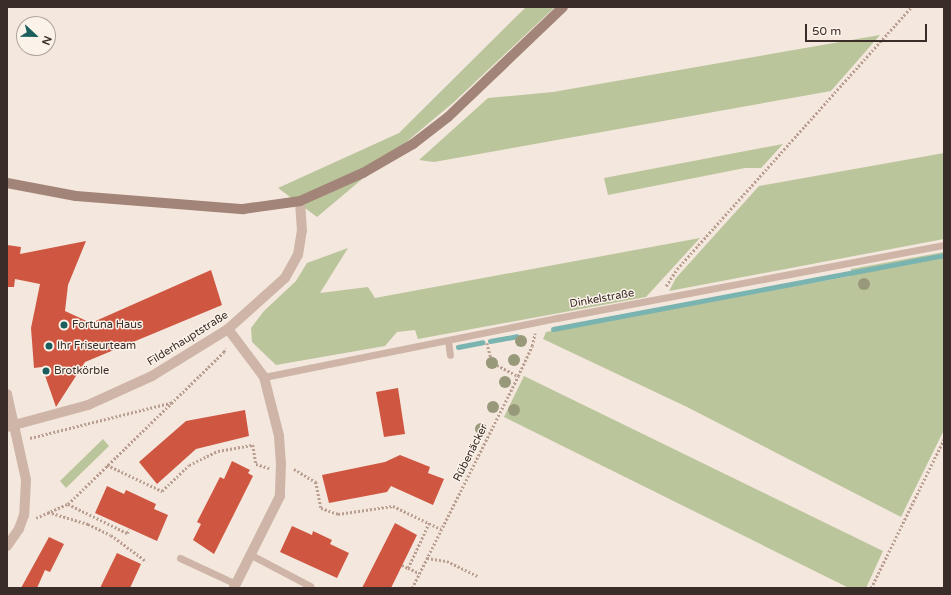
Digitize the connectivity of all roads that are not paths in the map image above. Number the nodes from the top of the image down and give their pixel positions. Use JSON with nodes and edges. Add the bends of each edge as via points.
{"nodes":[{"id":1,"x":563,"y":7,"type":"edge"},
{"id":2,"x":7,"y":183,"type":"edge"},
{"id":3,"x":300,"y":201,"type":"junction"},
{"id":4,"x":944,"y":246,"type":"edge"},
{"id":5,"x":228,"y":329,"type":"junction"},
{"id":6,"x":448,"y":341,"type":"junction"},
{"id":7,"x":450,"y":355,"type":"dead end"},
{"id":8,"x":264,"y":377,"type":"junction"},
{"id":9,"x":7,"y":394,"type":"edge"},
{"id":10,"x":11,"y":426,"type":"edge"},
{"id":11,"x":7,"y":546,"type":"edge"},
{"id":12,"x":251,"y":555,"type":"junction"},
{"id":13,"x":180,"y":558,"type":"dead end"},
{"id":14,"x":235,"y":586,"type":"edge"},
{"id":15,"x":310,"y":586,"type":"dead end"}],
"edges":[{"from":1,"to":3,"type":"main road","via":[[448,117],[413,144],[362,173]]},
{"from":2,"to":3,"type":"main road","via":[[76,196],[243,209]]},
{"from":3,"to":5,"type":"street","name":"Filderhauptstraße","via":[[302,231],[298,255],[285,278]]},
{"from":4,"to":6,"type":"lane","name":"Dinkelstraße"},
{"from":5,"to":8,"type":"street"},
{"from":5,"to":10,"type":"street","name":"Filderhauptstraße","via":[[145,379],[88,405]]},
{"from":6,"to":7,"type":"lane"},
{"from":6,"to":8,"type":"lane","name":"Dinkelstraße"},
{"from":8,"to":12,"type":"street","via":[[279,436],[280,496]]},
{"from":9,"to":10,"type":"street"},
{"from":10,"to":11,"type":"street","via":[[19,440],[26,480],[24,515],[19,529]]},
{"from":12,"to":14,"type":"street"},
{"from":12,"to":15,"type":"lane"},
{"from":13,"to":14,"type":"lane"}]}
